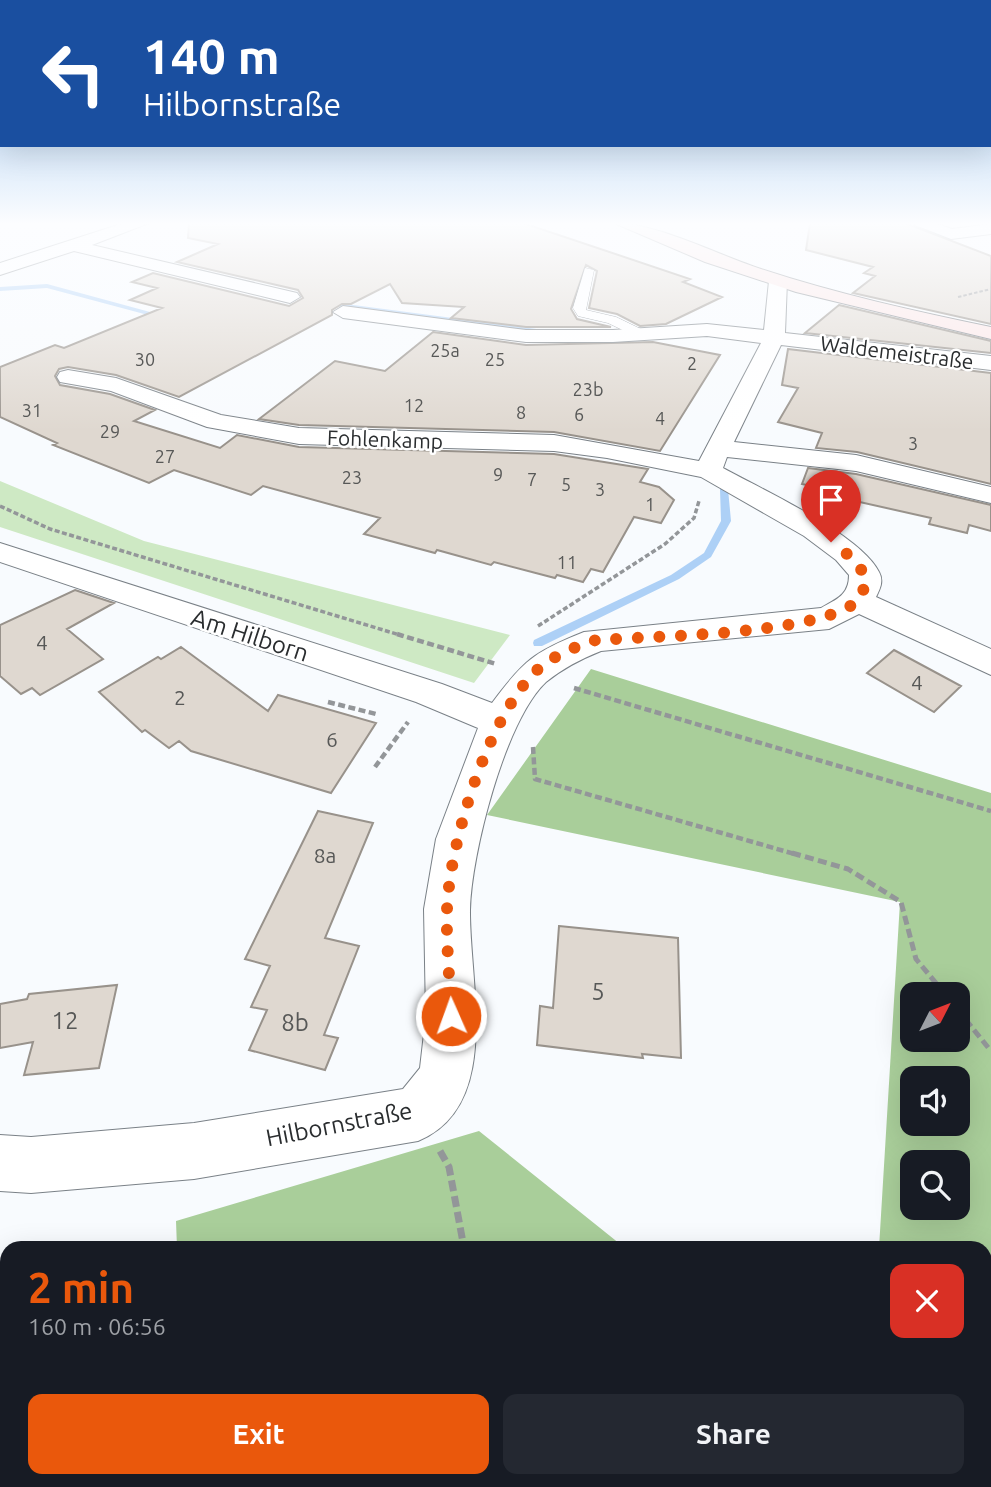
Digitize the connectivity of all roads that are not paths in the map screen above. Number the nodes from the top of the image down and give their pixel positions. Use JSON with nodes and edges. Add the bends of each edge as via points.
{"nodes":[{"id":1,"x":271,"y":292,"type":"edge"},
{"id":2,"x":583,"y":292,"type":"edge"},
{"id":3,"x":777,"y":292,"type":"edge"},
{"id":4,"x":820,"y":292,"type":"edge"},
{"id":5,"x":290,"y":297,"type":"dead end"},
{"id":6,"x":343,"y":312,"type":"dead end"},
{"id":7,"x":991,"y":332,"type":"edge"},
{"id":8,"x":641,"y":334,"type":"junction"},
{"id":9,"x":773,"y":337,"type":"junction"},
{"id":10,"x":991,"y":363,"type":"edge"},
{"id":11,"x":68,"y":377,"type":"dead end"},
{"id":12,"x":713,"y":459,"type":"junction"},
{"id":13,"x":991,"y":495,"type":"edge"},
{"id":14,"x":0,"y":552,"type":"edge"},
{"id":15,"x":858,"y":601,"type":"junction"},
{"id":16,"x":991,"y":663,"type":"edge"},
{"id":17,"x":499,"y":721,"type":"junction"},
{"id":18,"x":0,"y":1163,"type":"edge"}],
"edges":[{"from":1,"to":5,"type":"street"},
{"from":2,"to":8,"type":"lane","via":[[582,313]]},
{"from":3,"to":9,"type":"street"},
{"from":4,"to":7,"type":"main road","via":[[906,316]]},
{"from":6,"to":8,"type":"street","name":"Waldemeistraße","via":[[526,336]]},
{"from":8,"to":9,"type":"street","name":"Waldemeistraße","via":[[707,330]]},
{"from":9,"to":10,"type":"street","name":"Waldemeistraße"},
{"from":9,"to":12,"type":"street","via":[[757,379]]},
{"from":11,"to":12,"type":"street","name":"Fohlenkamp","via":[[116,385],[216,422],[299,436],[554,443]]},
{"from":12,"to":13,"type":"street","via":[[856,463]]},
{"from":12,"to":15,"type":"street","via":[[760,498],[847,554],[865,574]]},
{"from":14,"to":17,"type":"street","name":"Am Hilborn","via":[[429,693]]},
{"from":15,"to":16,"type":"street"},
{"from":15,"to":17,"type":"street","name":"Hilbornstraße","via":[[829,618],[796,624],[596,640],[533,652]]},
{"from":17,"to":18,"type":"street","name":"Hilbornstraße","via":[[457,839],[447,909],[451,1016],[444,1079],[418,1114],[194,1151],[31,1165]]}]}
